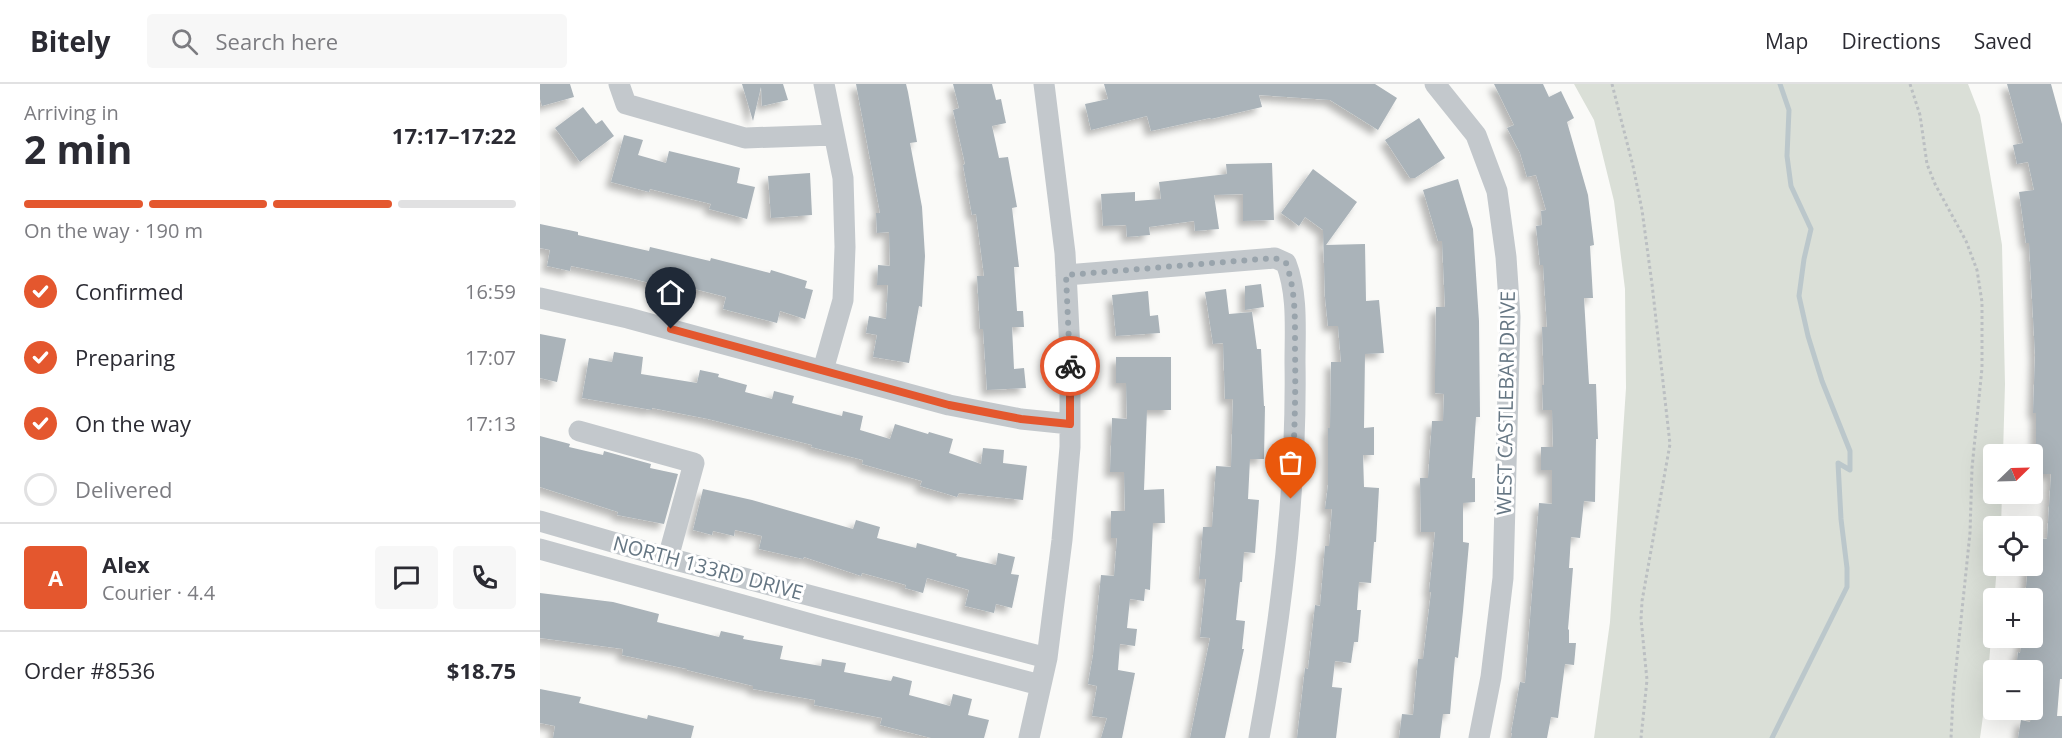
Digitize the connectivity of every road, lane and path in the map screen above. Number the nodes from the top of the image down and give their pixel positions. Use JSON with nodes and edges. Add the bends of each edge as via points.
{"nodes":[{"id":1,"x":619,"y":84,"type":"edge"},
{"id":2,"x":824,"y":84,"type":"edge"},
{"id":3,"x":1044,"y":84,"type":"edge"},
{"id":4,"x":1435,"y":84,"type":"edge"},
{"id":5,"x":1612,"y":84,"type":"edge"},
{"id":6,"x":1910,"y":84,"type":"edge"},
{"id":7,"x":834,"y":135,"type":"junction"},
{"id":8,"x":1066,"y":275,"type":"junction"},
{"id":9,"x":540,"y":298,"type":"edge"},
{"id":10,"x":823,"y":370,"type":"junction"},
{"id":11,"x":1070,"y":424,"type":"junction"},
{"id":12,"x":579,"y":431,"type":"dead end"},
{"id":13,"x":540,"y":521,"type":"edge"},
{"id":14,"x":583,"y":533,"type":"junction"},
{"id":15,"x":540,"y":549,"type":"edge"},
{"id":16,"x":573,"y":558,"type":"junction"},
{"id":17,"x":668,"y":558,"type":"junction"},
{"id":18,"x":833,"y":603,"type":"junction"},
{"id":19,"x":822,"y":627,"type":"junction"},
{"id":20,"x":1047,"y":658,"type":"junction"},
{"id":21,"x":1040,"y":685,"type":"junction"},
{"id":22,"x":1029,"y":738,"type":"edge"},
{"id":23,"x":1259,"y":738,"type":"edge"},
{"id":24,"x":1479,"y":738,"type":"edge"},
{"id":25,"x":1641,"y":738,"type":"edge"},
{"id":26,"x":1951,"y":738,"type":"edge"}],
"edges":[{"from":1,"to":7,"type":"street","via":[[626,104],[745,138]]},
{"from":2,"to":7,"type":"street"},
{"from":3,"to":8,"type":"street"},
{"from":4,"to":24,"type":"street","name":"WEST CASTLEBAR DRIVE","via":[[1476,135],[1497,191],[1506,257],[1510,317],[1503,578]]},
{"from":5,"to":25,"type":"path","via":[[1642,210],[1670,444],[1642,601],[1647,680]]},
{"from":6,"to":26,"type":"path","via":[[1920,115],[1927,164],[1966,241],[1977,270],[1982,302],[1982,368]]},
{"from":7,"to":10,"type":"street","via":[[843,177],[843,300]]},
{"from":8,"to":11,"type":"street"},
{"from":8,"to":23,"type":"street","via":[[1275,258],[1286,263],[1295,314],[1296,410],[1286,565]]},
{"from":9,"to":10,"type":"street"},
{"from":10,"to":11,"type":"street","via":[[949,405]]},
{"from":11,"to":20,"type":"street","via":[[1062,540]]},
{"from":12,"to":17,"type":"street","via":[[694,463]]},
{"from":13,"to":14,"type":"street","name":"NORTH 133RD DRIVE"},
{"from":14,"to":16,"type":"street"},
{"from":14,"to":17,"type":"street","name":"NORTH 133RD DRIVE"},
{"from":15,"to":16,"type":"street","name":"NORTH 133RD DRIVE"},
{"from":16,"to":19,"type":"street","name":"NORTH 133RD DRIVE"},
{"from":17,"to":18,"type":"street","name":"NORTH 133RD DRIVE"},
{"from":18,"to":19,"type":"street"},
{"from":18,"to":20,"type":"street","name":"NORTH 133RD DRIVE"},
{"from":19,"to":21,"type":"street","name":"NORTH 133RD DRIVE"},
{"from":20,"to":21,"type":"street"},
{"from":21,"to":22,"type":"street"}]}
